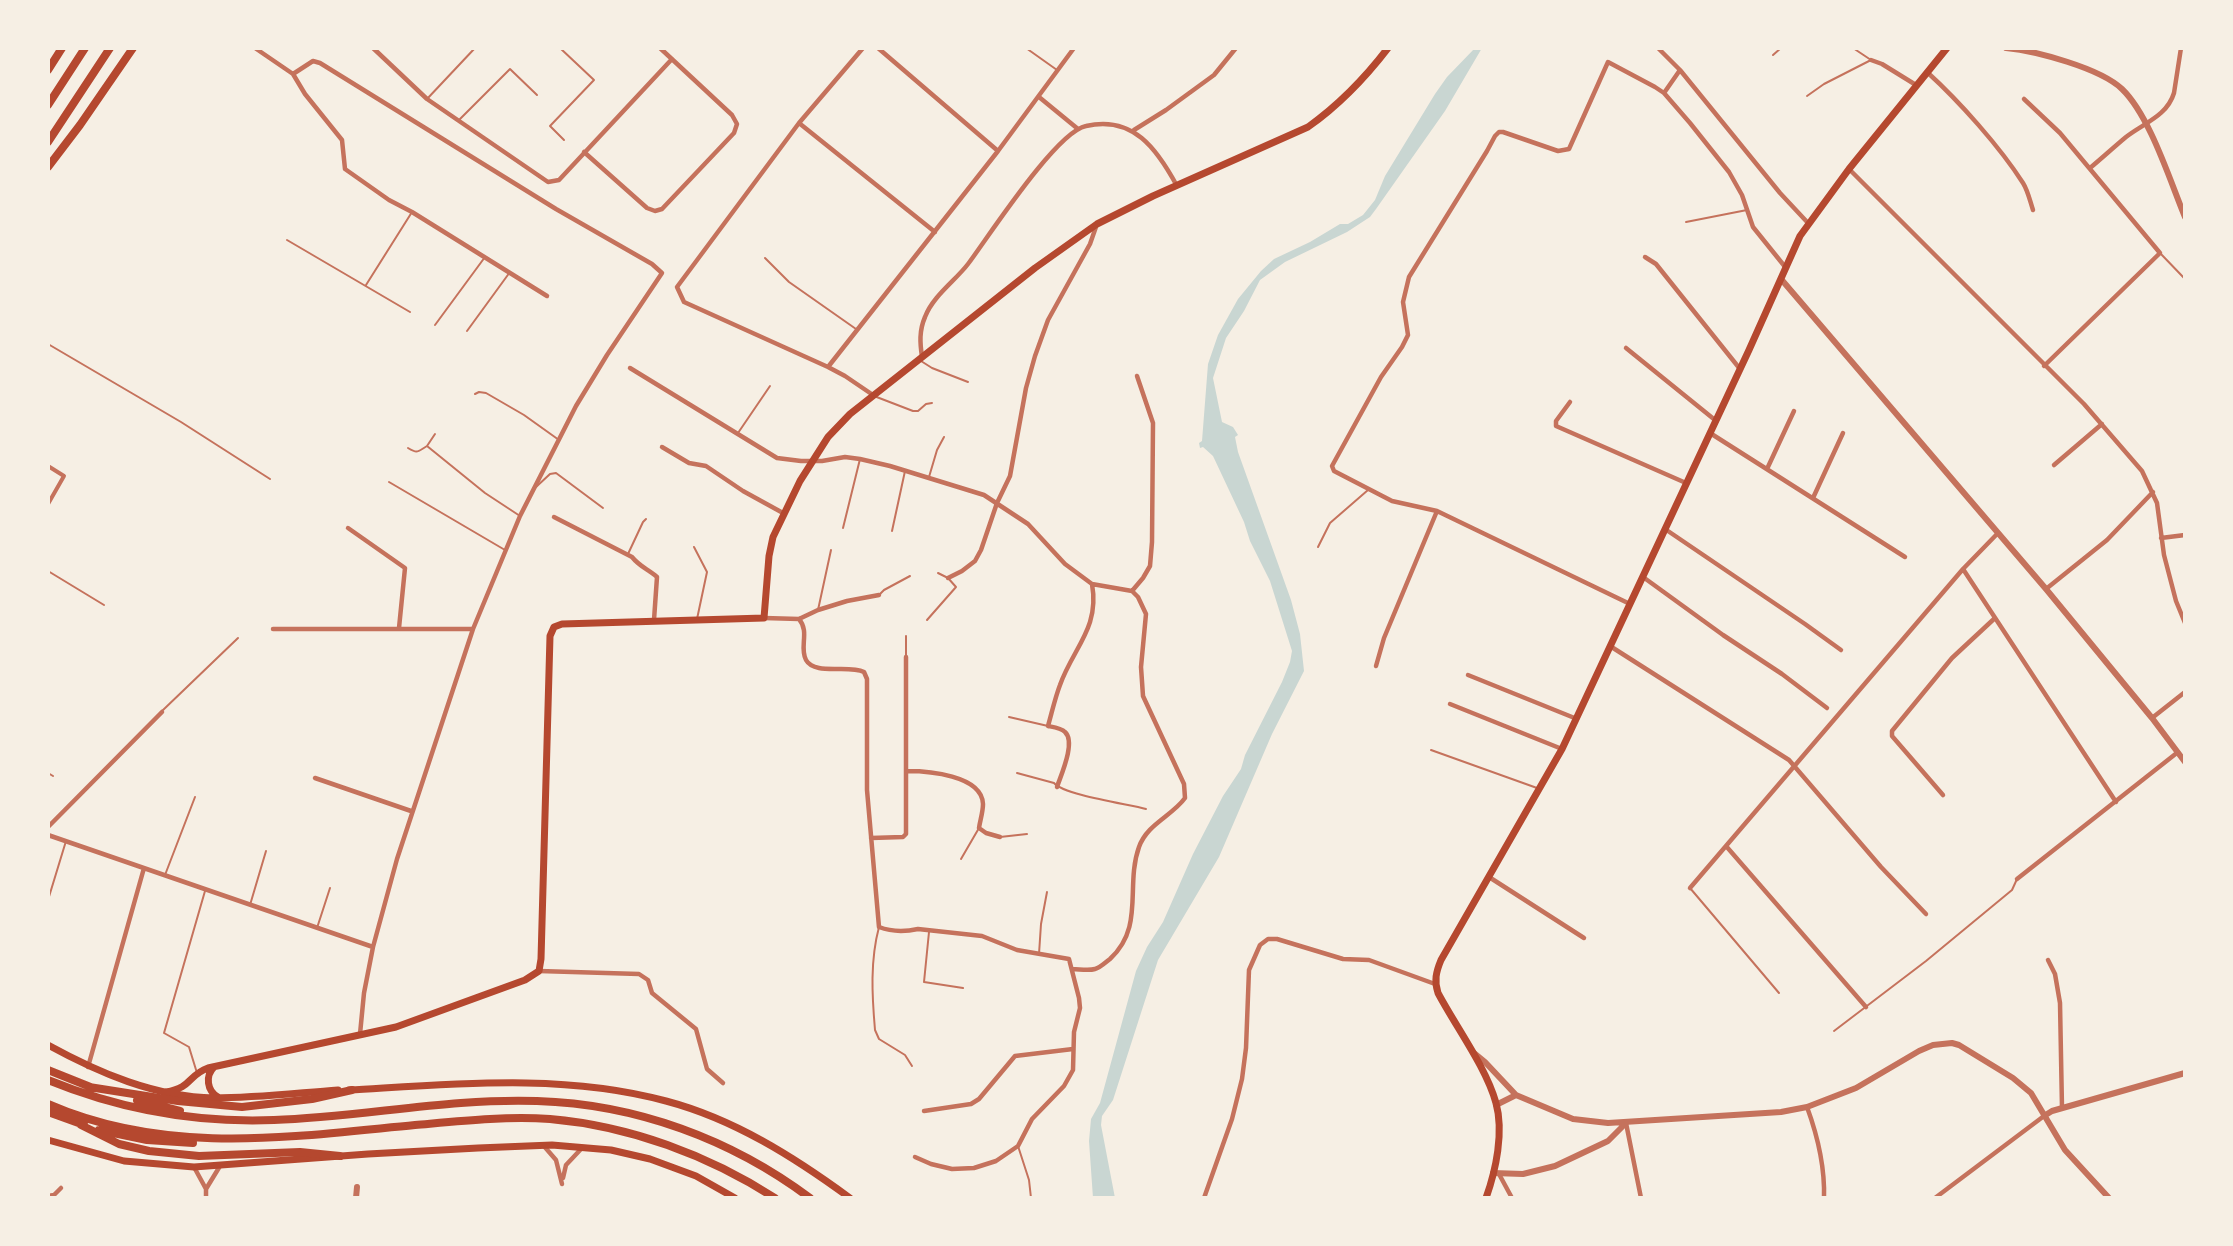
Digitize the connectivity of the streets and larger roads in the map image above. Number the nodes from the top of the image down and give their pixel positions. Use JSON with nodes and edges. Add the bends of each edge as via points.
{"nodes":[{"id":1,"x":62,"y":48,"type":"edge"},
{"id":2,"x":85,"y":48,"type":"edge"},
{"id":3,"x":110,"y":48,"type":"edge"},
{"id":4,"x":133,"y":48,"type":"edge"},
{"id":5,"x":255,"y":48,"type":"edge"},
{"id":6,"x":373,"y":48,"type":"edge"},
{"id":7,"x":660,"y":48,"type":"edge"},
{"id":8,"x":863,"y":48,"type":"edge"},
{"id":9,"x":879,"y":48,"type":"edge"},
{"id":10,"x":1074,"y":48,"type":"edge"},
{"id":11,"x":1236,"y":48,"type":"edge"},
{"id":12,"x":1388,"y":48,"type":"edge"},
{"id":13,"x":1658,"y":48,"type":"edge"},
{"id":14,"x":1947,"y":48,"type":"edge"},
{"id":15,"x":2006,"y":48,"type":"edge"},
{"id":16,"x":2181,"y":48,"type":"edge"},
{"id":17,"x":672,"y":59,"type":"junction"},
{"id":18,"x":1871,"y":60,"type":"road end"},
{"id":19,"x":48,"y":70,"type":"edge"},
{"id":20,"x":1680,"y":70,"type":"junction"},
{"id":21,"x":1927,"y":72,"type":"junction"},
{"id":22,"x":293,"y":74,"type":"junction"},
{"id":23,"x":1916,"y":85,"type":"junction"},
{"id":24,"x":1664,"y":93,"type":"junction"},
{"id":25,"x":1039,"y":97,"type":"junction"},
{"id":26,"x":2024,"y":99,"type":"dead end"},
{"id":27,"x":48,"y":105,"type":"edge"},
{"id":28,"x":799,"y":123,"type":"junction"},
{"id":29,"x":2146,"y":125,"type":"junction"},
{"id":30,"x":1078,"y":129,"type":"junction"},
{"id":31,"x":1134,"y":130,"type":"junction"},
{"id":32,"x":48,"y":142,"type":"edge"},
{"id":33,"x":998,"y":151,"type":"junction"},
{"id":34,"x":584,"y":152,"type":"junction"},
{"id":35,"x":48,"y":167,"type":"edge"},
{"id":36,"x":2090,"y":168,"type":"junction"},
{"id":37,"x":1849,"y":169,"type":"junction"},
{"id":38,"x":1177,"y":186,"type":"junction"},
{"id":39,"x":2032,"y":210,"type":"dead end"},
{"id":40,"x":2184,"y":214,"type":"edge"},
{"id":41,"x":1808,"y":223,"type":"junction"},
{"id":42,"x":1097,"y":224,"type":"junction"},
{"id":43,"x":935,"y":232,"type":"junction"},
{"id":44,"x":1645,"y":257,"type":"dead end"},
{"id":45,"x":1786,"y":268,"type":"junction"},
{"id":46,"x":1781,"y":279,"type":"junction"},
{"id":47,"x":547,"y":296,"type":"dead end"},
{"id":48,"x":1626,"y":348,"type":"dead end"},
{"id":49,"x":921,"y":359,"type":"junction"},
{"id":50,"x":2044,"y":366,"type":"junction"},
{"id":51,"x":828,"y":367,"type":"junction"},
{"id":52,"x":630,"y":368,"type":"dead end"},
{"id":53,"x":1740,"y":369,"type":"junction"},
{"id":54,"x":1137,"y":376,"type":"dead end"},
{"id":55,"x":873,"y":395,"type":"junction"},
{"id":56,"x":1570,"y":402,"type":"dead end"},
{"id":57,"x":1794,"y":411,"type":"dead end"},
{"id":58,"x":1715,"y":420,"type":"junction"},
{"id":59,"x":2102,"y":424,"type":"junction"},
{"id":60,"x":1710,"y":433,"type":"junction"},
{"id":61,"x":1843,"y":433,"type":"dead end"},
{"id":62,"x":662,"y":447,"type":"dead end"},
{"id":63,"x":813,"y":461,"type":"junction"},
{"id":64,"x":2054,"y":465,"type":"dead end"},
{"id":65,"x":48,"y":466,"type":"edge"},
{"id":66,"x":1767,"y":469,"type":"junction"},
{"id":67,"x":1686,"y":483,"type":"junction"},
{"id":68,"x":2154,"y":492,"type":"junction"},
{"id":69,"x":1813,"y":498,"type":"junction"},
{"id":70,"x":997,"y":503,"type":"junction"},
{"id":71,"x":48,"y":504,"type":"edge"},
{"id":72,"x":1437,"y":511,"type":"junction"},
{"id":73,"x":783,"y":513,"type":"junction"},
{"id":74,"x":554,"y":517,"type":"dead end"},
{"id":75,"x":348,"y":528,"type":"dead end"},
{"id":76,"x":1665,"y":529,"type":"junction"},
{"id":77,"x":1998,"y":533,"type":"junction"},
{"id":78,"x":2185,"y":535,"type":"edge"},
{"id":79,"x":2161,"y":538,"type":"junction"},
{"id":80,"x":1905,"y":557,"type":"dead end"},
{"id":81,"x":1963,"y":569,"type":"junction"},
{"id":82,"x":1643,"y":577,"type":"junction"},
{"id":83,"x":948,"y":578,"type":"road end"},
{"id":84,"x":1092,"y":584,"type":"junction"},
{"id":85,"x":2046,"y":589,"type":"junction"},
{"id":86,"x":1132,"y":591,"type":"junction"},
{"id":87,"x":879,"y":595,"type":"road end"},
{"id":88,"x":1630,"y":604,"type":"junction"},
{"id":89,"x":2182,"y":610,"type":"edge"},
{"id":90,"x":764,"y":618,"type":"junction"},
{"id":91,"x":1995,"y":618,"type":"junction"},
{"id":92,"x":799,"y":619,"type":"junction"},
{"id":93,"x":654,"y":620,"type":"junction"},
{"id":94,"x":2185,"y":623,"type":"edge"},
{"id":95,"x":399,"y":628,"type":"junction"},
{"id":96,"x":273,"y":629,"type":"dead end"},
{"id":97,"x":473,"y":629,"type":"junction"},
{"id":98,"x":1610,"y":646,"type":"junction"},
{"id":99,"x":1840,"y":650,"type":"dead end"},
{"id":100,"x":906,"y":657,"type":"road end"},
{"id":101,"x":1376,"y":666,"type":"dead end"},
{"id":102,"x":1468,"y":675,"type":"dead end"},
{"id":103,"x":2185,"y":692,"type":"edge"},
{"id":104,"x":1450,"y":704,"type":"dead end"},
{"id":105,"x":1827,"y":708,"type":"dead end"},
{"id":106,"x":162,"y":712,"type":"road end"},
{"id":107,"x":2152,"y":718,"type":"junction"},
{"id":108,"x":1577,"y":720,"type":"junction"},
{"id":109,"x":1562,"y":749,"type":"junction"},
{"id":110,"x":2178,"y":752,"type":"junction"},
{"id":111,"x":2185,"y":762,"type":"edge"},
{"id":112,"x":1796,"y":767,"type":"junction"},
{"id":113,"x":907,"y":771,"type":"junction"},
{"id":114,"x":315,"y":778,"type":"dead end"},
{"id":115,"x":1057,"y":787,"type":"road end"},
{"id":116,"x":1944,"y":795,"type":"dead end"},
{"id":117,"x":2116,"y":802,"type":"junction"},
{"id":118,"x":411,"y":812,"type":"junction"},
{"id":119,"x":48,"y":827,"type":"edge"},
{"id":120,"x":48,"y":835,"type":"edge"},
{"id":121,"x":1000,"y":837,"type":"road end"},
{"id":122,"x":872,"y":838,"type":"junction"},
{"id":123,"x":1726,"y":846,"type":"junction"},
{"id":124,"x":144,"y":868,"type":"junction"},
{"id":125,"x":1489,"y":877,"type":"junction"},
{"id":126,"x":2017,"y":879,"type":"road end"},
{"id":127,"x":1690,"y":888,"type":"road end"},
{"id":128,"x":1926,"y":914,"type":"dead end"},
{"id":129,"x":1584,"y":938,"type":"dead end"},
{"id":130,"x":373,"y":947,"type":"junction"},
{"id":131,"x":2048,"y":960,"type":"dead end"},
{"id":132,"x":1072,"y":969,"type":"junction"},
{"id":133,"x":539,"y":971,"type":"junction"},
{"id":134,"x":1435,"y":984,"type":"junction"},
{"id":135,"x":1866,"y":1007,"type":"road end"},
{"id":136,"x":360,"y":1034,"type":"junction"},
{"id":137,"x":48,"y":1045,"type":"edge"},
{"id":138,"x":1073,"y":1049,"type":"junction"},
{"id":139,"x":1471,"y":1052,"type":"junction"},
{"id":140,"x":48,"y":1064,"type":"edge"},
{"id":141,"x":88,"y":1067,"type":"junction"},
{"id":142,"x":211,"y":1068,"type":"junction"},
{"id":143,"x":48,"y":1070,"type":"edge"},
{"id":144,"x":2185,"y":1073,"type":"edge"},
{"id":145,"x":48,"y":1080,"type":"edge"},
{"id":146,"x":69,"y":1080,"type":"junction"},
{"id":147,"x":723,"y":1083,"type":"dead end"},
{"id":148,"x":89,"y":1087,"type":"junction"},
{"id":149,"x":352,"y":1090,"type":"junction"},
{"id":150,"x":166,"y":1092,"type":"junction"},
{"id":151,"x":1516,"y":1095,"type":"junction"},
{"id":152,"x":220,"y":1098,"type":"junction"},
{"id":153,"x":48,"y":1104,"type":"edge"},
{"id":154,"x":1496,"y":1104,"type":"junction"},
{"id":155,"x":1807,"y":1107,"type":"junction"},
{"id":156,"x":2062,"y":1108,"type":"junction"},
{"id":157,"x":924,"y":1111,"type":"dead end"},
{"id":158,"x":48,"y":1113,"type":"edge"},
{"id":159,"x":2044,"y":1116,"type":"junction"},
{"id":160,"x":194,"y":1117,"type":"junction"},
{"id":161,"x":1626,"y":1123,"type":"junction"},
{"id":162,"x":81,"y":1125,"type":"junction"},
{"id":163,"x":217,"y":1139,"type":"junction"},
{"id":164,"x":48,"y":1140,"type":"edge"},
{"id":165,"x":543,"y":1145,"type":"junction"},
{"id":166,"x":583,"y":1148,"type":"junction"},
{"id":167,"x":340,"y":1156,"type":"junction"},
{"id":168,"x":915,"y":1157,"type":"dead end"},
{"id":169,"x":220,"y":1166,"type":"junction"},
{"id":170,"x":194,"y":1167,"type":"junction"},
{"id":171,"x":1496,"y":1174,"type":"junction"},
{"id":172,"x":357,"y":1187,"type":"dead end"},
{"id":173,"x":61,"y":1188,"type":"dead end"},
{"id":174,"x":206,"y":1189,"type":"junction"},
{"id":175,"x":48,"y":1196,"type":"edge"},
{"id":176,"x":206,"y":1198,"type":"edge"},
{"id":177,"x":356,"y":1198,"type":"edge"},
{"id":178,"x":735,"y":1198,"type":"edge"},
{"id":179,"x":775,"y":1198,"type":"edge"},
{"id":180,"x":810,"y":1198,"type":"edge"},
{"id":181,"x":850,"y":1198,"type":"edge"},
{"id":182,"x":1204,"y":1198,"type":"edge"},
{"id":183,"x":1486,"y":1198,"type":"edge"},
{"id":184,"x":1512,"y":1198,"type":"edge"},
{"id":185,"x":1641,"y":1198,"type":"edge"},
{"id":186,"x":1824,"y":1198,"type":"edge"},
{"id":187,"x":1935,"y":1198,"type":"edge"},
{"id":188,"x":2109,"y":1198,"type":"edge"}],
"edges":[{"from":1,"to":19,"type":"main road"},
{"from":2,"to":27,"type":"highway"},
{"from":3,"to":32,"type":"highway"},
{"from":4,"to":35,"type":"main road"},
{"from":5,"to":22,"type":"street"},
{"from":6,"to":34,"type":"street","via":[[427,99],[548,182],[559,180]]},
{"from":7,"to":17,"type":"street"},
{"from":8,"to":28,"type":"street"},
{"from":9,"to":33,"type":"street"},
{"from":10,"to":25,"type":"street"},
{"from":11,"to":31,"type":"street","via":[[1214,75]]},
{"from":12,"to":38,"type":"main road","via":[[1351,91],[1308,127]]},
{"from":13,"to":20,"type":"street"},
{"from":14,"to":21,"type":"main road"},
{"from":15,"to":29,"type":"street","via":[[2041,54],[2108,79],[2129,97]]},
{"from":16,"to":29,"type":"street","via":[[2172,100]]},
{"from":17,"to":34,"type":"street"},
{"from":17,"to":34,"type":"street","via":[[732,115],[737,124],[734,133],[662,209],[655,211]]},
{"from":18,"to":23,"type":"street"},
{"from":20,"to":24,"type":"street"},
{"from":20,"to":41,"type":"street"},
{"from":21,"to":23,"type":"main road"},
{"from":21,"to":39,"type":"street","via":[[2024,184]]},
{"from":22,"to":47,"type":"street","via":[[342,140],[345,169]]},
{"from":22,"to":97,"type":"street","via":[[313,62],[320,63],[663,273],[607,355],[559,440],[520,516]]},
{"from":23,"to":37,"type":"main road"},
{"from":24,"to":45,"type":"street","via":[[1729,172],[1753,227]]},
{"from":24,"to":72,"type":"street","via":[[1608,62],[1569,149],[1558,151],[1499,132],[1409,277],[1403,302],[1408,335],[1332,466],[1337,474],[1392,501]]},
{"from":25,"to":30,"type":"street"},
{"from":25,"to":33,"type":"street"},
{"from":26,"to":36,"type":"street"},
{"from":28,"to":43,"type":"street"},
{"from":28,"to":51,"type":"street","via":[[677,287],[684,302]]},
{"from":29,"to":36,"type":"street"},
{"from":29,"to":40,"type":"street"},
{"from":30,"to":31,"type":"street","via":[[1102,124]]},
{"from":30,"to":49,"type":"street","via":[[1037,171],[930,308],[920,337]]},
{"from":31,"to":38,"type":"street","via":[[1160,156]]},
{"from":33,"to":43,"type":"street"},
{"from":36,"to":50,"type":"street","via":[[2160,253]]},
{"from":37,"to":41,"type":"main road"},
{"from":37,"to":50,"type":"street"},
{"from":38,"to":42,"type":"main road"},
{"from":41,"to":45,"type":"main road"},
{"from":42,"to":49,"type":"main road"},
{"from":42,"to":70,"type":"street","via":[[1048,320],[1035,356],[1010,476]]},
{"from":43,"to":51,"type":"street"},
{"from":44,"to":53,"type":"street","via":[[1656,264]]},
{"from":45,"to":46,"type":"main road"},
{"from":46,"to":53,"type":"main road"},
{"from":46,"to":77,"type":"street"},
{"from":48,"to":58,"type":"street"},
{"from":49,"to":55,"type":"main road"},
{"from":50,"to":59,"type":"street"},
{"from":51,"to":55,"type":"street"},
{"from":52,"to":63,"type":"street","via":[[777,458]]},
{"from":53,"to":58,"type":"main road"},
{"from":54,"to":86,"type":"street","via":[[1153,423],[1152,542],[1150,566]]},
{"from":55,"to":63,"type":"main road","via":[[828,437]]},
{"from":56,"to":67,"type":"street","via":[[1556,426]]},
{"from":57,"to":66,"type":"street"},
{"from":58,"to":60,"type":"main road"},
{"from":59,"to":64,"type":"street"},
{"from":59,"to":68,"type":"street","via":[[2142,471]]},
{"from":60,"to":66,"type":"street"},
{"from":60,"to":67,"type":"main road"},
{"from":61,"to":69,"type":"street"},
{"from":62,"to":73,"type":"street","via":[[689,463],[706,466]]},
{"from":63,"to":70,"type":"street","via":[[860,459],[928,477]]},
{"from":63,"to":73,"type":"main road"},
{"from":65,"to":71,"type":"street","via":[[64,476]]},
{"from":66,"to":69,"type":"street"},
{"from":67,"to":76,"type":"main road"},
{"from":68,"to":79,"type":"street"},
{"from":68,"to":85,"type":"street","via":[[2107,540]]},
{"from":69,"to":80,"type":"street"},
{"from":70,"to":83,"type":"street","via":[[975,561]]},
{"from":70,"to":84,"type":"street","via":[[1029,524],[1065,564]]},
{"from":72,"to":88,"type":"street"},
{"from":72,"to":101,"type":"street"},
{"from":73,"to":90,"type":"main road","via":[[769,556]]},
{"from":74,"to":93,"type":"street","via":[[627,554],[657,577]]},
{"from":75,"to":95,"type":"street","via":[[405,568]]},
{"from":76,"to":82,"type":"main road"},
{"from":76,"to":99,"type":"street"},
{"from":77,"to":81,"type":"street"},
{"from":77,"to":85,"type":"street"},
{"from":78,"to":79,"type":"street"},
{"from":79,"to":89,"type":"street"},
{"from":81,"to":91,"type":"street"},
{"from":81,"to":112,"type":"street"},
{"from":82,"to":88,"type":"main road"},
{"from":82,"to":105,"type":"street"},
{"from":84,"to":86,"type":"street"},
{"from":84,"to":115,"type":"street","via":[[1094,598],[1086,636],[1060,684],[1048,726],[1064,730],[1068,736],[1069,749]]},
{"from":85,"to":107,"type":"street"},
{"from":86,"to":132,"type":"street","via":[[1146,614],[1141,667],[1143,696],[1184,784],[1185,798],[1158,821],[1139,847],[1130,929],[1116,953],[1096,969]]},
{"from":87,"to":92,"type":"street","via":[[847,601]]},
{"from":88,"to":98,"type":"main road"},
{"from":89,"to":94,"type":"street"},
{"from":90,"to":92,"type":"street"},
{"from":90,"to":93,"type":"main road"},
{"from":91,"to":116,"type":"street","via":[[1952,658],[1892,731],[1892,736]]},
{"from":91,"to":117,"type":"street"},
{"from":92,"to":122,"type":"street","via":[[804,625],[804,656],[808,663],[820,668],[858,669],[867,679],[867,790]]},
{"from":93,"to":133,"type":"main road","via":[[562,624],[554,627],[550,636]]},
{"from":95,"to":96,"type":"street"},
{"from":95,"to":97,"type":"street"},
{"from":97,"to":118,"type":"street"},
{"from":98,"to":108,"type":"main road"},
{"from":98,"to":112,"type":"street"},
{"from":100,"to":113,"type":"street"},
{"from":102,"to":108,"type":"street"},
{"from":103,"to":107,"type":"street"},
{"from":104,"to":109,"type":"street"},
{"from":106,"to":119,"type":"street"},
{"from":107,"to":110,"type":"street"},
{"from":108,"to":109,"type":"main road"},
{"from":109,"to":125,"type":"main road"},
{"from":110,"to":111,"type":"street"},
{"from":110,"to":117,"type":"street"},
{"from":112,"to":123,"type":"street"},
{"from":112,"to":128,"type":"street"},
{"from":113,"to":121,"type":"street","via":[[938,772],[975,789],[983,804],[979,828]]},
{"from":113,"to":122,"type":"street","via":[[906,834]]},
{"from":114,"to":118,"type":"street"},
{"from":117,"to":126,"type":"street"},
{"from":118,"to":130,"type":"street"},
{"from":120,"to":124,"type":"street"},
{"from":122,"to":132,"type":"street","via":[[879,927],[890,931],[918,929],[982,936],[1038,955],[1069,959]]},
{"from":123,"to":127,"type":"street"},
{"from":123,"to":135,"type":"street"},
{"from":124,"to":130,"type":"street"},
{"from":124,"to":141,"type":"street"},
{"from":125,"to":129,"type":"street"},
{"from":125,"to":134,"type":"main road","via":[[1441,960]]},
{"from":130,"to":136,"type":"street"},
{"from":131,"to":156,"type":"street","via":[[2060,1003]]},
{"from":132,"to":138,"type":"street","via":[[1080,1008]]},
{"from":133,"to":136,"type":"main road","via":[[525,980],[396,1027]]},
{"from":133,"to":147,"type":"street","via":[[639,974],[648,980],[652,993],[696,1029],[707,1069]]},
{"from":134,"to":139,"type":"main road"},
{"from":134,"to":182,"type":"street","via":[[1369,960],[1343,959],[1277,939],[1260,945],[1249,970],[1242,1079]]},
{"from":136,"to":142,"type":"main road"},
{"from":137,"to":141,"type":"main road"},
{"from":138,"to":157,"type":"street","via":[[1015,1056],[980,1099],[971,1104]]},
{"from":138,"to":168,"type":"street","via":[[1075,1060],[1070,1077],[1058,1095],[1032,1119],[1018,1146],[996,1161],[974,1168],[952,1169]]},
{"from":139,"to":151,"type":"street"},
{"from":139,"to":154,"type":"main road"},
{"from":140,"to":146,"type":"highway"},
{"from":141,"to":150,"type":"main road"},
{"from":142,"to":150,"type":"main road","via":[[197,1073],[183,1088]]},
{"from":142,"to":152,"type":"main road","via":[[208,1084]]},
{"from":143,"to":146,"type":"highway"},
{"from":144,"to":156,"type":"street"},
{"from":145,"to":160,"type":"highway","via":[[118,1103]]},
{"from":146,"to":148,"type":"highway"},
{"from":148,"to":149,"type":"highway","via":[[242,1107]]},
{"from":148,"to":160,"type":"highway"},
{"from":149,"to":152,"type":"main road"},
{"from":149,"to":181,"type":"main road","via":[[534,1083],[589,1086],[642,1095],[691,1109],[758,1137]]},
{"from":150,"to":152,"type":"main road"},
{"from":151,"to":154,"type":"street"},
{"from":151,"to":161,"type":"street","via":[[1573,1119]]},
{"from":153,"to":163,"type":"highway","via":[[128,1129]]},
{"from":154,"to":171,"type":"main road"},
{"from":155,"to":159,"type":"street","via":[[1856,1088],[1919,1051],[1952,1043],[2013,1078],[2031,1094]]},
{"from":155,"to":161,"type":"street"},
{"from":155,"to":186,"type":"street","via":[[1818,1137]]},
{"from":156,"to":159,"type":"street"},
{"from":158,"to":162,"type":"highway"},
{"from":159,"to":187,"type":"street"},
{"from":159,"to":188,"type":"street","via":[[2065,1150]]},
{"from":160,"to":180,"type":"highway","via":[[274,1120],[488,1101],[588,1105],[649,1118],[695,1134],[743,1155]]},
{"from":161,"to":171,"type":"street","via":[[1608,1141],[1555,1166],[1523,1174]]},
{"from":161,"to":185,"type":"street"},
{"from":162,"to":163,"type":"highway","via":[[159,1142]]},
{"from":162,"to":167,"type":"highway","via":[[119,1144],[149,1151],[200,1156],[300,1152]]},
{"from":163,"to":179,"type":"highway","via":[[313,1135],[488,1119],[549,1119],[606,1128],[685,1151]]},
{"from":164,"to":170,"type":"main road","via":[[124,1161]]},
{"from":165,"to":166,"type":"main road"},
{"from":165,"to":166,"type":"street","via":[[556,1160],[562,1184],[566,1165]]},
{"from":165,"to":167,"type":"main road"},
{"from":166,"to":178,"type":"main road","via":[[650,1159],[696,1176]]},
{"from":167,"to":169,"type":"main road"},
{"from":169,"to":170,"type":"main road"},
{"from":169,"to":174,"type":"street"},
{"from":170,"to":174,"type":"street"},
{"from":171,"to":183,"type":"main road"},
{"from":171,"to":184,"type":"street"},
{"from":172,"to":177,"type":"street"},
{"from":173,"to":175,"type":"street"},
{"from":174,"to":176,"type":"street"}]}
